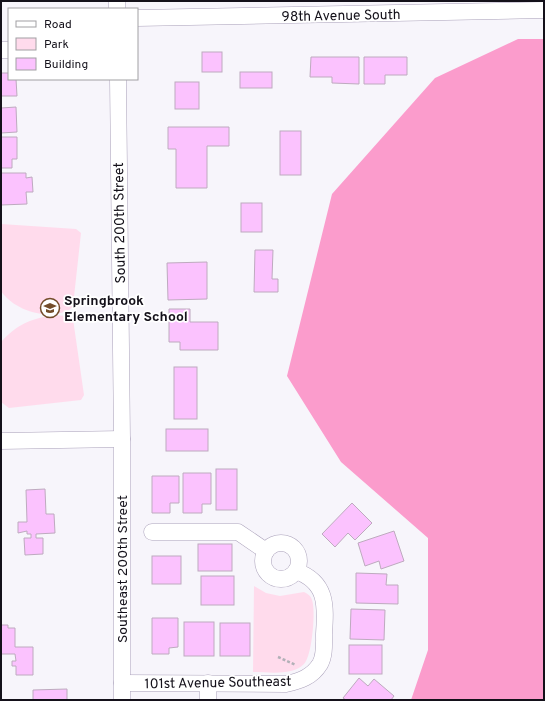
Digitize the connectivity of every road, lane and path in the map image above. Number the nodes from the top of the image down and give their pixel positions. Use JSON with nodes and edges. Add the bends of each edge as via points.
{"nodes":[{"id":1,"x":258,"y":9,"type":"edge"},
{"id":2,"x":544,"y":10,"type":"edge"},
{"id":3,"x":138,"y":18,"type":"edge"},
{"id":4,"x":118,"y":80,"type":"edge"},
{"id":5,"x":122,"y":439,"type":"junction"},
{"id":6,"x":1,"y":441,"type":"edge"},
{"id":7,"x":152,"y":532,"type":"dead end"},
{"id":8,"x":266,"y":551,"type":"junction"},
{"id":9,"x":296,"y":571,"type":"junction"},
{"id":10,"x":122,"y":683,"type":"junction"},
{"id":11,"x":208,"y":683,"type":"junction"},
{"id":12,"x":122,"y":700,"type":"edge"},
{"id":13,"x":208,"y":700,"type":"edge"}],
"edges":[{"from":1,"to":2,"type":"street","name":"98th Avenue South"},
{"from":1,"to":3,"type":"street","name":"98th Avenue South"},
{"from":4,"to":5,"type":"street","name":"South 200th Street"},
{"from":5,"to":6,"type":"street"},
{"from":5,"to":10,"type":"street","name":"Southeast 200th Street"},
{"from":7,"to":8,"type":"street","via":[[238,532]]},
{"from":8,"to":9,"type":"street","via":[[263,564],[271,576],[284,578]]},
{"from":8,"to":9,"type":"street","via":[[277,543],[291,546],[298,557]]},
{"from":9,"to":11,"type":"street","name":"101st Avenue Southeast","via":[[307,575],[315,582],[326,604],[324,652],[320,664],[305,679],[286,684]]},
{"from":10,"to":11,"type":"street","name":"101st Avenue Southeast"},
{"from":10,"to":12,"type":"street","name":"Southeast 200th Street"},
{"from":11,"to":13,"type":"street"}]}
